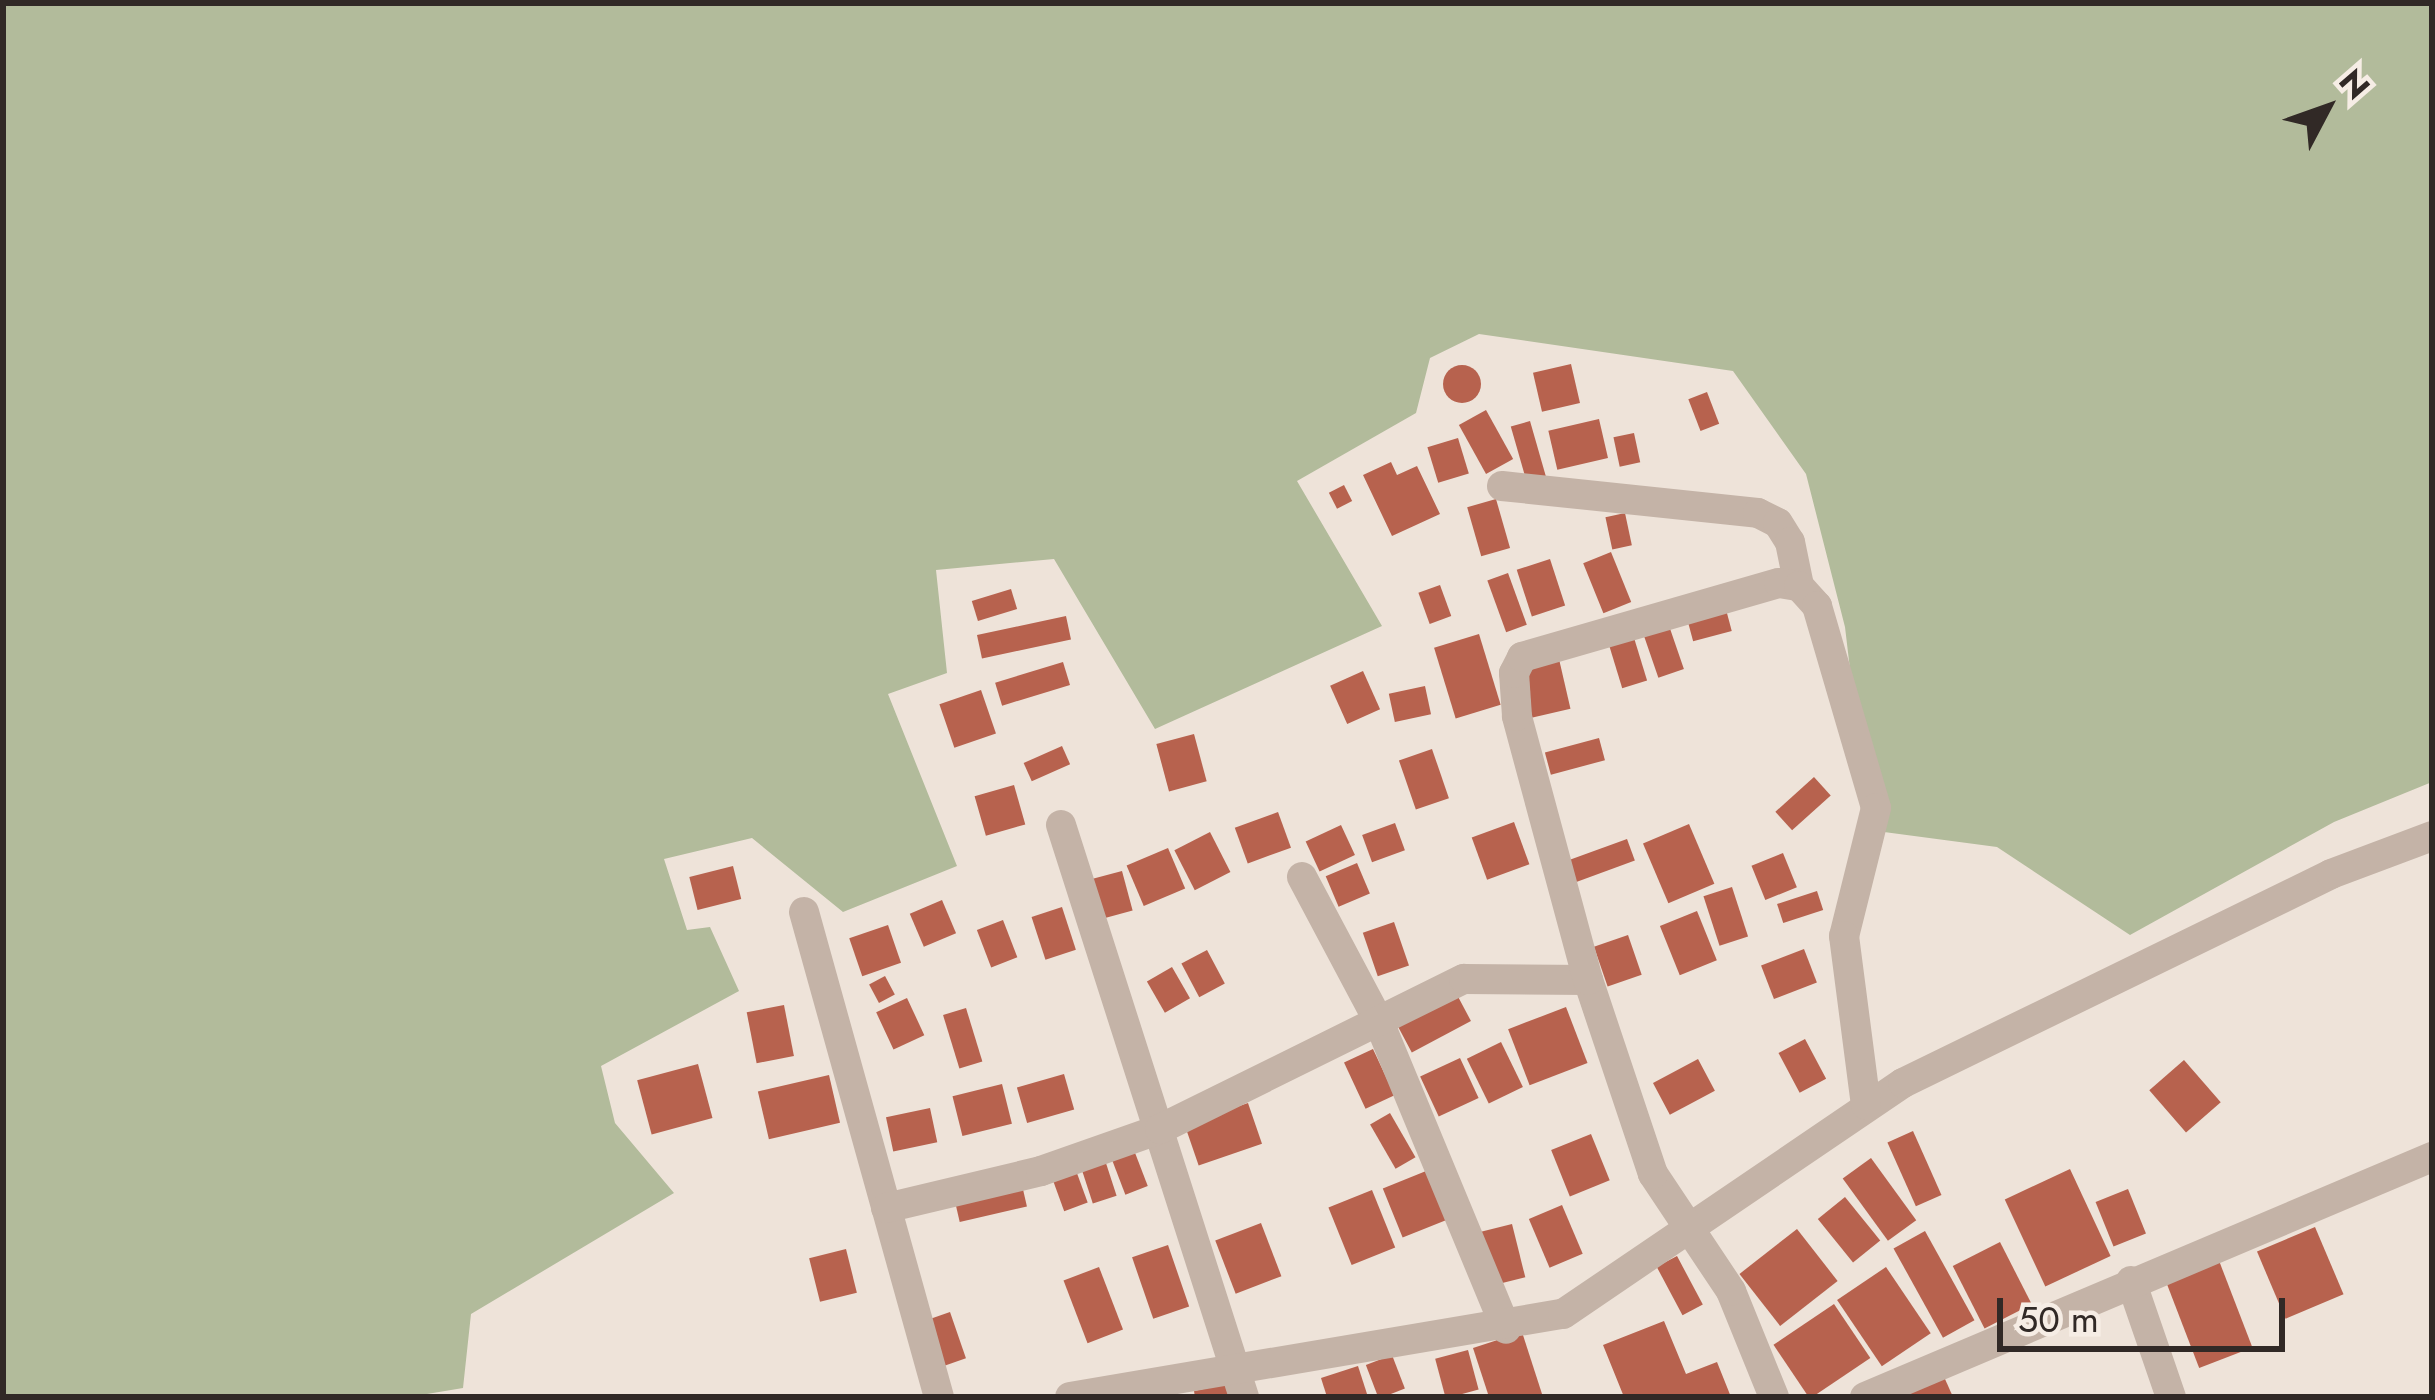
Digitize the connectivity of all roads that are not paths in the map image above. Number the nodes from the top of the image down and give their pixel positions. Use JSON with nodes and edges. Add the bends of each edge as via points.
{"nodes":[{"id":1,"x":1502,"y":486,"type":"dead end"},
{"id":2,"x":1799,"y":586,"type":"junction"},
{"id":3,"x":1061,"y":825,"type":"dead end"},
{"id":4,"x":2432,"y":836,"type":"edge"},
{"id":5,"x":1302,"y":877,"type":"dead end"},
{"id":6,"x":804,"y":912,"type":"dead end"},
{"id":7,"x":1588,"y":980,"type":"junction"},
{"id":8,"x":1379,"y":1022,"type":"junction"},
{"id":9,"x":1866,"y":1105,"type":"junction"},
{"id":10,"x":1160,"y":1129,"type":"junction"},
{"id":11,"x":2432,"y":1156,"type":"edge"},
{"id":12,"x":886,"y":1208,"type":"junction"},
{"id":13,"x":1687,"y":1232,"type":"junction"},
{"id":14,"x":2132,"y":1281,"type":"junction"},
{"id":15,"x":1506,"y":1329,"type":"junction"},
{"id":16,"x":1240,"y":1383,"type":"edge"},
{"id":17,"x":939,"y":1397,"type":"edge"},
{"id":18,"x":1070,"y":1397,"type":"edge"},
{"id":19,"x":1774,"y":1397,"type":"edge"},
{"id":20,"x":1865,"y":1397,"type":"edge"},
{"id":21,"x":2171,"y":1397,"type":"edge"}],
"edges":[{"from":1,"to":2,"type":"street","via":[[1758,513],[1778,523],[1790,542]]},
{"from":2,"to":7,"type":"street","via":[[1762,586],[1522,657],[1514,673],[1517,716]]},
{"from":2,"to":9,"type":"street","via":[[1825,624],[1876,808],[1844,936]]},
{"from":3,"to":10,"type":"street"},
{"from":4,"to":9,"type":"street","via":[[2331,874]]},
{"from":5,"to":8,"type":"street"},
{"from":6,"to":12,"type":"street"},
{"from":7,"to":8,"type":"street","via":[[1464,979]]},
{"from":7,"to":13,"type":"street","via":[[1653,1174]]},
{"from":8,"to":10,"type":"street"},
{"from":8,"to":15,"type":"street"},
{"from":9,"to":13,"type":"street"},
{"from":10,"to":12,"type":"street","via":[[1041,1171]]},
{"from":10,"to":16,"type":"street"},
{"from":11,"to":14,"type":"street"},
{"from":12,"to":17,"type":"street"},
{"from":13,"to":15,"type":"street","via":[[1563,1314]]},
{"from":13,"to":19,"type":"street","via":[[1731,1291]]},
{"from":14,"to":20,"type":"street"},
{"from":14,"to":21,"type":"street"},
{"from":15,"to":16,"type":"street"},
{"from":16,"to":18,"type":"street"}]}
